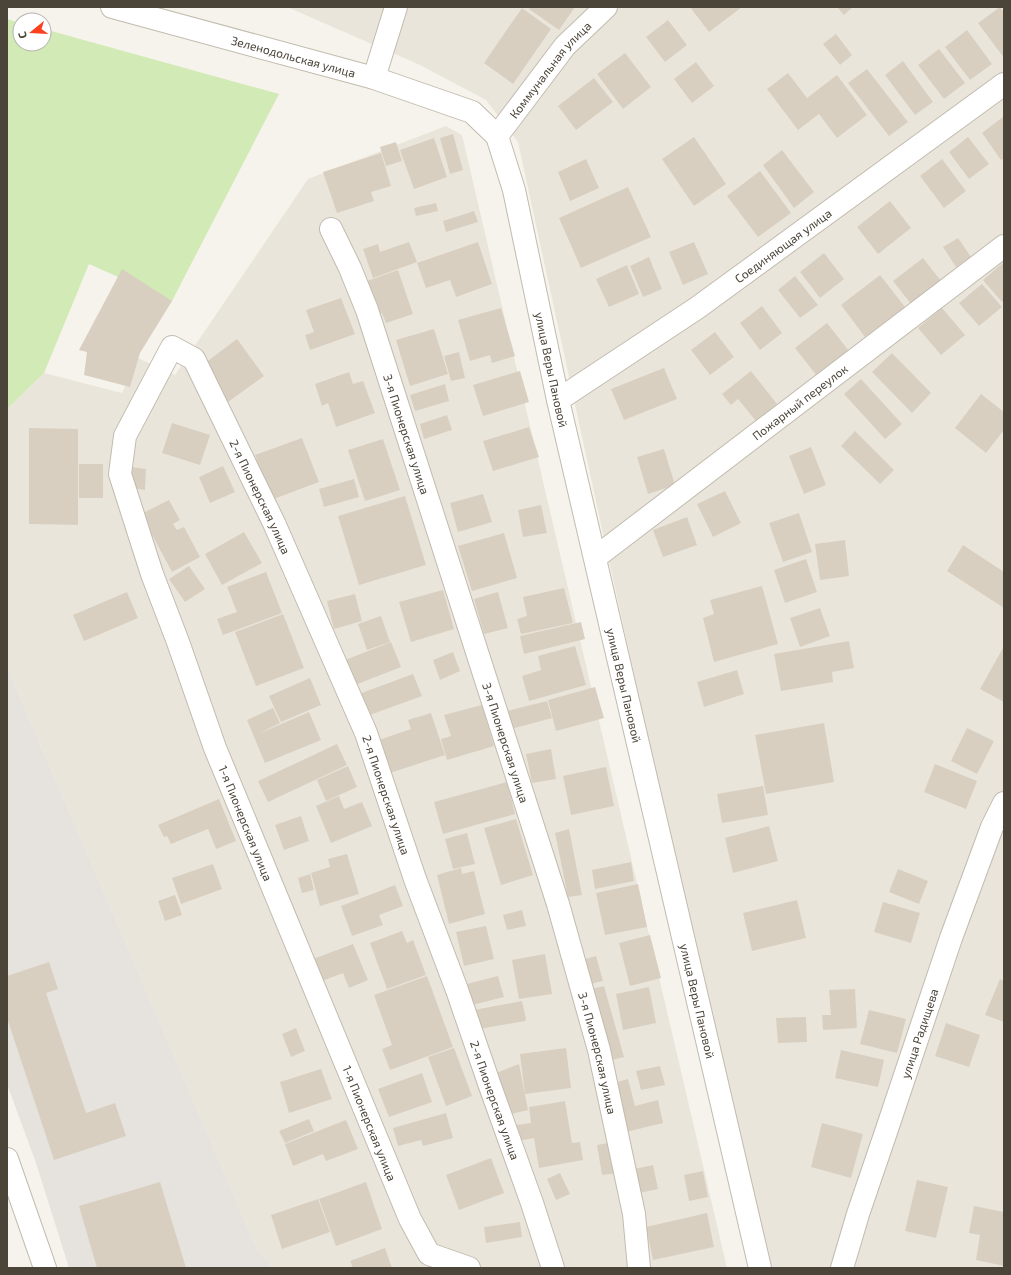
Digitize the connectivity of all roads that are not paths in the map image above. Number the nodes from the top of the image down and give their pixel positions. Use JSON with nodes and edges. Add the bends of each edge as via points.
{"nodes":[{"id":1,"x":112,"y":7,"type":"edge"},
{"id":2,"x":396,"y":7,"type":"edge"},
{"id":3,"x":606,"y":7,"type":"edge"},
{"id":4,"x":374,"y":78,"type":"junction"},
{"id":5,"x":1004,"y":84,"type":"edge"},
{"id":6,"x":472,"y":112,"type":"joint"},
{"id":7,"x":496,"y":136,"type":"junction"},
{"id":8,"x":331,"y":229,"type":"dead end"},
{"id":9,"x":1004,"y":246,"type":"edge"},
{"id":10,"x":172,"y":347,"type":"joint"},
{"id":11,"x":558,"y":400,"type":"junction"},
{"id":12,"x":596,"y":557,"type":"junction"},
{"id":13,"x":1004,"y":803,"type":"edge"},
{"id":14,"x":7,"y":1159,"type":"edge"},
{"id":15,"x":45,"y":1268,"type":"edge"},
{"id":16,"x":469,"y":1268,"type":"edge"},
{"id":17,"x":553,"y":1268,"type":"edge"},
{"id":18,"x":639,"y":1268,"type":"edge"},
{"id":19,"x":760,"y":1268,"type":"edge"},
{"id":20,"x":842,"y":1268,"type":"edge"}],
"edges":[{"from":1,"to":4,"type":"street","name":"Зеленодольская улица"},
{"from":2,"to":4,"type":"street"},
{"from":3,"to":7,"type":"street","name":"Коммунальная улица","via":[[565,46]]},
{"from":4,"to":6,"type":"street","name":"Зеленодольская улица"},
{"from":5,"to":11,"type":"street","name":"Соединяющая улица","via":[[697,308]]},
{"from":6,"to":7,"type":"street","name":"улица Веры Пановой"},
{"from":7,"to":11,"type":"street","name":"улица Веры Пановой","via":[[514,190]]},
{"from":8,"to":18,"type":"street","name":"3-я Пионерская улица","via":[[367,310],[558,904],[600,1050],[634,1214]]},
{"from":9,"to":12,"type":"street","name":"Пожарный переулок"},
{"from":10,"to":16,"type":"street","name":"1-я Пионерская улица","via":[[125,436],[120,474],[152,574],[215,748],[410,1218],[428,1254]]},
{"from":10,"to":17,"type":"street","name":"2-я Пионерская улица","via":[[194,359],[274,523],[366,734]]},
{"from":11,"to":12,"type":"street","name":"улица Веры Пановой"},
{"from":12,"to":19,"type":"street","name":"улица Веры Пановой"},
{"from":13,"to":20,"type":"street","name":"улица Радищева","via":[[992,827],[951,938]]},
{"from":14,"to":15,"type":"street"}]}
